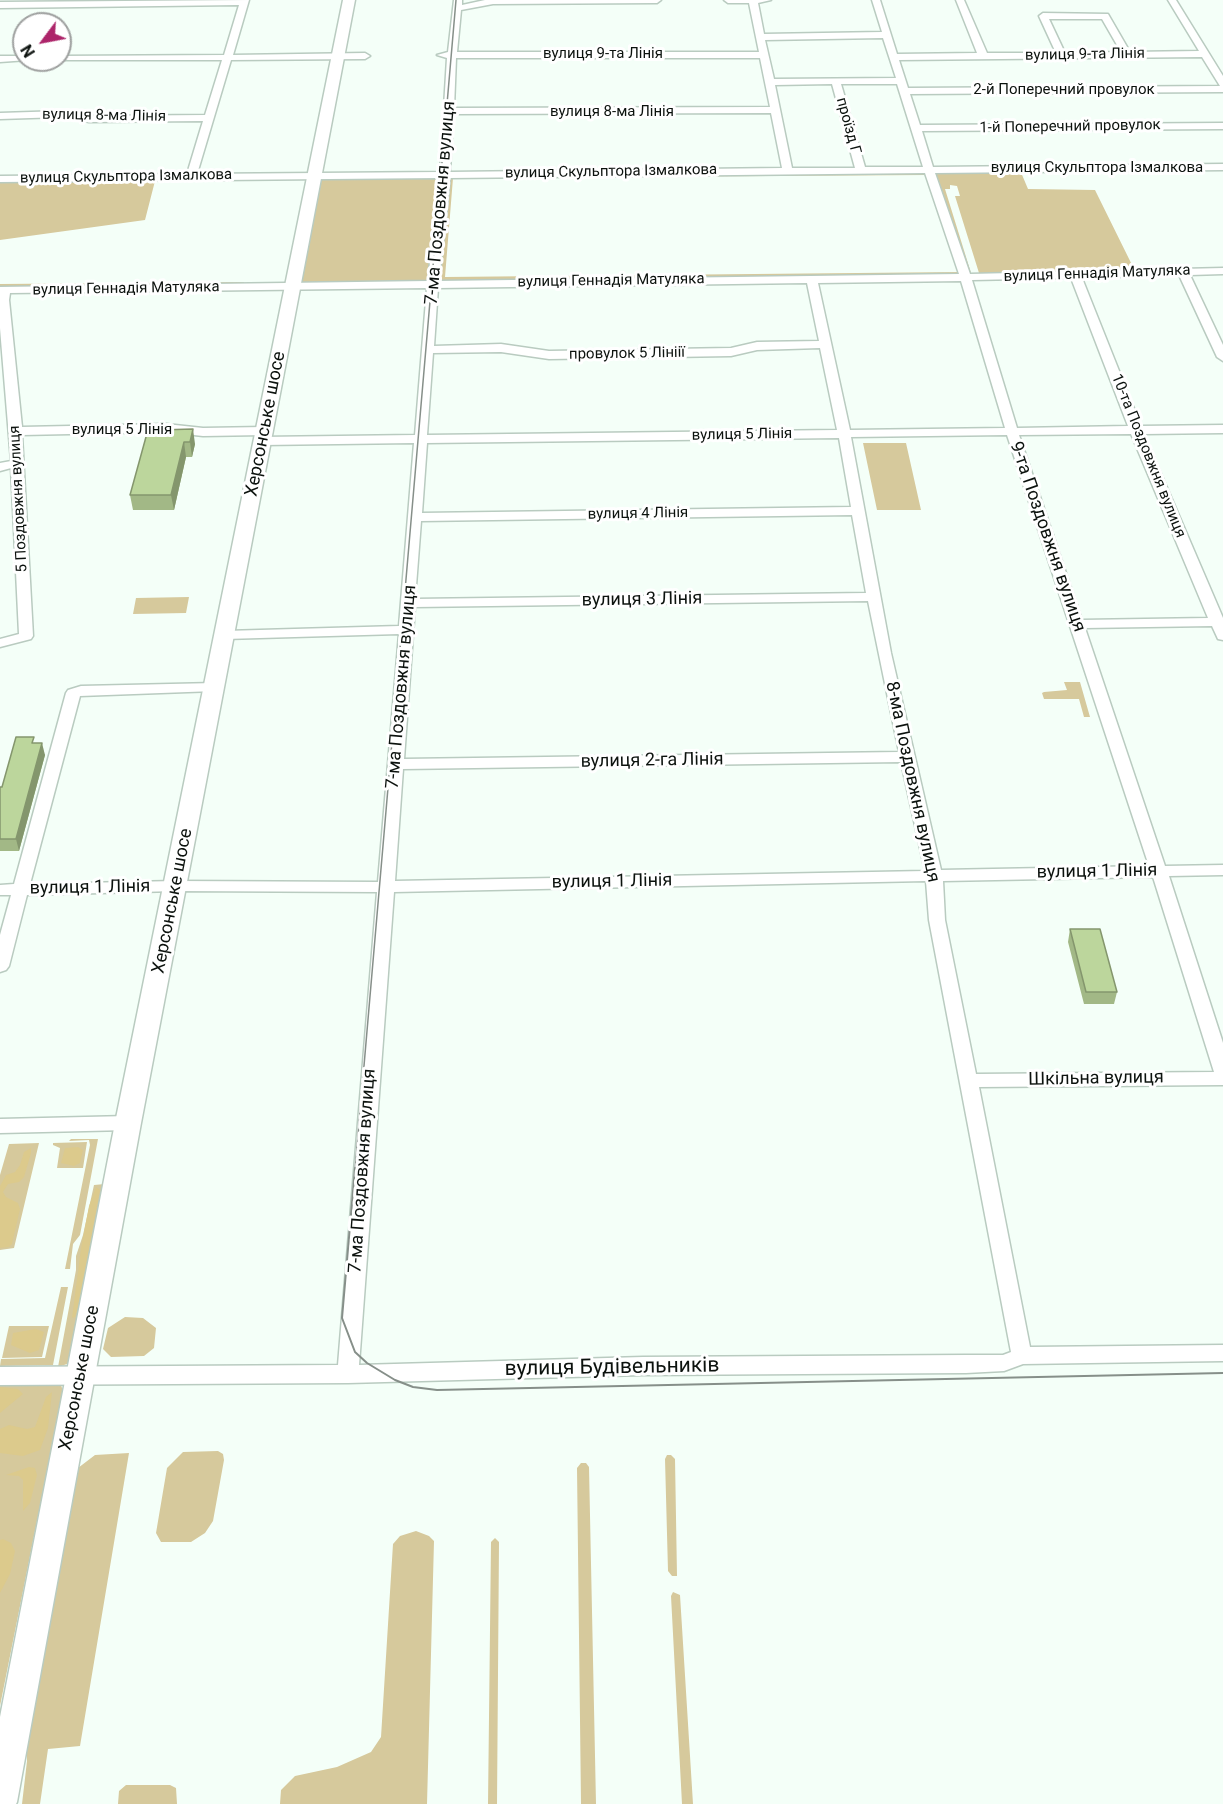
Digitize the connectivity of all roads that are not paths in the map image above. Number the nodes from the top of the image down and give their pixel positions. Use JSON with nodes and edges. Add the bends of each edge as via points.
{"nodes":[{"id":1,"x":349,"y":0,"type":"edge"},
{"id":2,"x":586,"y":0,"type":"edge"},
{"id":3,"x":657,"y":0,"type":"edge"},
{"id":4,"x":728,"y":0,"type":"edge"},
{"id":5,"x":753,"y":0,"type":"edge"},
{"id":6,"x":767,"y":0,"type":"edge"},
{"id":7,"x":876,"y":0,"type":"edge"},
{"id":8,"x":960,"y":0,"type":"edge"},
{"id":9,"x":1172,"y":0,"type":"edge"},
{"id":10,"x":244,"y":1,"type":"edge"},
{"id":11,"x":458,"y":4,"type":"edge"},
{"id":12,"x":0,"y":5,"type":"edge"},
{"id":13,"x":886,"y":35,"type":"junction"},
{"id":14,"x":761,"y":36,"type":"junction"},
{"id":15,"x":1205,"y":54,"type":"junction"},
{"id":16,"x":447,"y":55,"type":"junction"},
{"id":17,"x":764,"y":55,"type":"junction"},
{"id":18,"x":1062,"y":55,"type":"junction"},
{"id":19,"x":1127,"y":55,"type":"junction"},
{"id":20,"x":365,"y":56,"type":"dead end"},
{"id":21,"x":983,"y":56,"type":"junction"},
{"id":22,"x":228,"y":57,"type":"junction"},
{"id":23,"x":338,"y":57,"type":"junction"},
{"id":24,"x":893,"y":57,"type":"junction"},
{"id":25,"x":72,"y":59,"type":"edge"},
{"id":26,"x":770,"y":82,"type":"junction"},
{"id":27,"x":836,"y":82,"type":"junction"},
{"id":28,"x":1223,"y":84,"type":"edge"},
{"id":29,"x":904,"y":86,"type":"junction"},
{"id":30,"x":1223,"y":89,"type":"edge"},
{"id":31,"x":776,"y":110,"type":"junction"},
{"id":32,"x":449,"y":111,"type":"junction"},
{"id":33,"x":0,"y":116,"type":"edge"},
{"id":34,"x":209,"y":118,"type":"junction"},
{"id":35,"x":1223,"y":126,"type":"edge"},
{"id":36,"x":916,"y":128,"type":"junction"},
{"id":37,"x":1223,"y":167,"type":"edge"},
{"id":38,"x":930,"y":169,"type":"junction"},
{"id":39,"x":787,"y":170,"type":"junction"},
{"id":40,"x":860,"y":170,"type":"junction"},
{"id":41,"x":445,"y":173,"type":"junction"},
{"id":42,"x":316,"y":174,"type":"junction"},
{"id":43,"x":191,"y":177,"type":"junction"},
{"id":44,"x":0,"y":179,"type":"edge"},
{"id":45,"x":1223,"y":271,"type":"edge"},
{"id":46,"x":1183,"y":272,"type":"junction"},
{"id":47,"x":1075,"y":275,"type":"junction"},
{"id":48,"x":966,"y":278,"type":"junction"},
{"id":49,"x":812,"y":279,"type":"junction"},
{"id":50,"x":433,"y":283,"type":"junction"},
{"id":51,"x":294,"y":286,"type":"junction"},
{"id":52,"x":3,"y":290,"type":"edge"},
{"id":53,"x":825,"y":344,"type":"junction"},
{"id":54,"x":429,"y":350,"type":"junction"},
{"id":55,"x":1221,"y":351,"type":"edge"},
{"id":56,"x":1223,"y":429,"type":"edge"},
{"id":57,"x":1136,"y":430,"type":"junction"},
{"id":58,"x":16,"y":431,"type":"junction"},
{"id":59,"x":1012,"y":432,"type":"junction"},
{"id":60,"x":843,"y":433,"type":"junction"},
{"id":61,"x":262,"y":436,"type":"junction"},
{"id":62,"x":423,"y":439,"type":"junction"},
{"id":63,"x":18,"y":463,"type":"junction"},
{"id":64,"x":0,"y":468,"type":"edge"},
{"id":65,"x":859,"y":512,"type":"junction"},
{"id":66,"x":416,"y":517,"type":"junction"},
{"id":67,"x":874,"y":597,"type":"junction"},
{"id":68,"x":410,"y":603,"type":"junction"},
{"id":69,"x":1220,"y":622,"type":"edge"},
{"id":70,"x":1077,"y":624,"type":"junction"},
{"id":71,"x":406,"y":630,"type":"junction"},
{"id":72,"x":225,"y":635,"type":"junction"},
{"id":73,"x":1223,"y":636,"type":"edge"},
{"id":74,"x":0,"y":643,"type":"edge"},
{"id":75,"x":214,"y":687,"type":"junction"},
{"id":76,"x":909,"y":757,"type":"junction"},
{"id":77,"x":396,"y":764,"type":"junction"},
{"id":78,"x":1223,"y":870,"type":"edge"},
{"id":79,"x":1157,"y":871,"type":"junction"},
{"id":80,"x":934,"y":876,"type":"junction"},
{"id":81,"x":176,"y":886,"type":"junction"},
{"id":82,"x":385,"y":887,"type":"junction"},
{"id":83,"x":19,"y":889,"type":"junction"},
{"id":84,"x":0,"y":890,"type":"edge"},
{"id":85,"x":0,"y":966,"type":"edge"},
{"id":86,"x":1223,"y":1073,"type":"edge"},
{"id":87,"x":1223,"y":1078,"type":"edge"},
{"id":88,"x":970,"y":1081,"type":"junction"},
{"id":89,"x":128,"y":1123,"type":"junction"},
{"id":90,"x":0,"y":1126,"type":"edge"},
{"id":91,"x":1223,"y":1353,"type":"edge"},
{"id":92,"x":1022,"y":1356,"type":"junction"},
{"id":93,"x":348,"y":1374,"type":"junction"},
{"id":94,"x":0,"y":1376,"type":"edge"},
{"id":95,"x":80,"y":1376,"type":"junction"},
{"id":96,"x":0,"y":1802,"type":"edge"}],
"edges":[{"from":1,"to":23,"type":"main road","name":"Херсонське шосе"},
{"from":2,"to":3,"type":"street"},
{"from":2,"to":11,"type":"street"},
{"from":4,"to":5,"type":"street"},
{"from":5,"to":6,"type":"street"},
{"from":5,"to":14,"type":"street"},
{"from":7,"to":13,"type":"street","name":"9-та Поздовжня вулиця"},
{"from":8,"to":21,"type":"street"},
{"from":9,"to":15,"type":"street"},
{"from":10,"to":12,"type":"street"},
{"from":10,"to":22,"type":"street"},
{"from":11,"to":16,"type":"street","name":"7-ма Поздовжня вулиця"},
{"from":13,"to":14,"type":"street"},
{"from":13,"to":24,"type":"street","name":"9-та Поздовжня вулиця"},
{"from":14,"to":17,"type":"street"},
{"from":15,"to":19,"type":"street","name":"вулиця 9-та Лінія"},
{"from":15,"to":28,"type":"street"},
{"from":16,"to":17,"type":"street","name":"вулиця 9-та Лінія"},
{"from":16,"to":32,"type":"street","name":"7-ма Поздовжня вулиця"},
{"from":17,"to":26,"type":"street"},
{"from":18,"to":19,"type":"street","name":"вулиця 9-та Лінія"},
{"from":18,"to":19,"type":"street","via":[[1043,16],[1105,16]]},
{"from":18,"to":21,"type":"street","name":"вулиця 9-та Лінія"},
{"from":20,"to":23,"type":"street"},
{"from":21,"to":24,"type":"street","name":"вулиця 9-та Лінія"},
{"from":22,"to":23,"type":"street"},
{"from":22,"to":25,"type":"street"},
{"from":22,"to":34,"type":"street"},
{"from":23,"to":42,"type":"main road","name":"Херсонське шосе"},
{"from":24,"to":29,"type":"street","name":"9-та Поздовжня вулиця"},
{"from":26,"to":27,"type":"street","name":"2-й Поперечний провулок"},
{"from":26,"to":31,"type":"street"},
{"from":27,"to":29,"type":"street","name":"2-й Поперечний провулок"},
{"from":27,"to":40,"type":"street","name":"проїзд Г"},
{"from":29,"to":30,"type":"street","name":"2-й Поперечний провулок"},
{"from":29,"to":36,"type":"street","name":"9-та Поздовжня вулиця"},
{"from":31,"to":32,"type":"street","name":"вулиця 8-ма Лінія"},
{"from":31,"to":39,"type":"street"},
{"from":32,"to":41,"type":"street","name":"7-ма Поздовжня вулиця"},
{"from":33,"to":34,"type":"street","name":"вулиця 8-ма Лінія"},
{"from":34,"to":43,"type":"street"},
{"from":35,"to":36,"type":"street","name":"1-й Поперечний провулок"},
{"from":36,"to":38,"type":"street","name":"9-та Поздовжня вулиця"},
{"from":37,"to":38,"type":"street","name":"вулиця Скульптора Ізмалкова"},
{"from":38,"to":40,"type":"street","name":"вулиця Скульптора Ізмалкова"},
{"from":38,"to":48,"type":"street","name":"9-та Поздовжня вулиця"},
{"from":39,"to":40,"type":"street","name":"вулиця Скульптора Ізмалкова"},
{"from":39,"to":41,"type":"street","name":"вулиця Скульптора Ізмалкова"},
{"from":41,"to":42,"type":"street","name":"вулиця Скульптора Ізмалкова"},
{"from":41,"to":50,"type":"street","name":"7-ма Поздовжня вулиця"},
{"from":42,"to":43,"type":"street","name":"вулиця Скульптора Ізмалкова"},
{"from":42,"to":51,"type":"main road","name":"Херсонське шосе"},
{"from":43,"to":44,"type":"street","name":"вулиця Скульптора Ізмалкова"},
{"from":45,"to":46,"type":"street","name":"вулиця Геннадія Матуляка"},
{"from":46,"to":47,"type":"street","name":"вулиця Геннадія Матуляка"},
{"from":46,"to":55,"type":"street"},
{"from":47,"to":48,"type":"street","name":"вулиця Геннадія Матуляка"},
{"from":47,"to":57,"type":"street","name":"10-та Поздовжня вулиця"},
{"from":48,"to":49,"type":"street","name":"вулиця Геннадія Матуляка"},
{"from":48,"to":59,"type":"street","name":"9-та Поздовжня вулиця"},
{"from":49,"to":50,"type":"street","name":"вулиця Геннадія Матуляка"},
{"from":49,"to":53,"type":"street","name":"8-ма Поздовжня вулиця"},
{"from":50,"to":51,"type":"street","name":"вулиця Геннадія Матуляка"},
{"from":50,"to":54,"type":"street","name":"7-ма Поздовжня вулиця"},
{"from":51,"to":52,"type":"street","name":"вулиця Геннадія Матуляка"},
{"from":51,"to":61,"type":"main road","name":"Херсонське шосе"},
{"from":52,"to":58,"type":"street","name":"5 Поздовжня вулиця"},
{"from":53,"to":54,"type":"street","name":"провулок 5 Лініії","via":[[757,346],[732,352],[549,355],[501,348]]},
{"from":53,"to":60,"type":"street","name":"8-ма Поздовжня вулиця"},
{"from":54,"to":62,"type":"street","name":"7-ма Поздовжня вулиця"},
{"from":56,"to":57,"type":"street","name":"вулиця 5 Лінія"},
{"from":57,"to":59,"type":"street","name":"вулиця 5 Лінія"},
{"from":57,"to":69,"type":"street","name":"10-та Поздовжня вулиця"},
{"from":58,"to":61,"type":"street","name":"вулиця 5 Лінія","via":[[158,429]]},
{"from":58,"to":63,"type":"street","name":"5 Поздовжня вулиця"},
{"from":59,"to":60,"type":"street","name":"вулиця 5 Лінія"},
{"from":59,"to":70,"type":"street","name":"9-та Поздовжня вулиця"},
{"from":60,"to":62,"type":"street","name":"вулиця 5 Лінія"},
{"from":60,"to":65,"type":"street","name":"8-ма Поздовжня вулиця"},
{"from":61,"to":62,"type":"street","name":"вулиця 5 Лінія"},
{"from":61,"to":72,"type":"main road","name":"Херсонське шосе"},
{"from":62,"to":66,"type":"street","name":"7-ма Поздовжня вулиця"},
{"from":63,"to":64,"type":"street"},
{"from":63,"to":74,"type":"street","name":"5 Поздовжня вулиця","via":[[26,636]]},
{"from":65,"to":66,"type":"street","name":"вулиця 4 Лінія"},
{"from":65,"to":67,"type":"street","name":"8-ма Поздовжня вулиця"},
{"from":66,"to":68,"type":"street","name":"7-ма Поздовжня вулиця"},
{"from":67,"to":68,"type":"street","name":"вулиця 3 Лінія"},
{"from":67,"to":76,"type":"street","name":"8-ма Поздовжня вулиця"},
{"from":68,"to":71,"type":"street","name":"7-ма Поздовжня вулиця"},
{"from":69,"to":70,"type":"street"},
{"from":69,"to":73,"type":"street","name":"10-та Поздовжня вулиця"},
{"from":70,"to":79,"type":"street","name":"9-та Поздовжня вулиця"},
{"from":71,"to":72,"type":"street"},
{"from":71,"to":77,"type":"street","name":"7-ма Поздовжня вулиця"},
{"from":72,"to":75,"type":"main road","name":"Херсонське шосе"},
{"from":75,"to":81,"type":"main road","name":"Херсонське шосе"},
{"from":75,"to":83,"type":"street","via":[[73,693]]},
{"from":76,"to":77,"type":"street","name":"вулиця 2-га Лінія"},
{"from":76,"to":80,"type":"street","name":"8-ма Поздовжня вулиця"},
{"from":77,"to":82,"type":"street","name":"7-ма Поздовжня вулиця"},
{"from":78,"to":79,"type":"street","name":"вулиця 1 Лінія"},
{"from":79,"to":80,"type":"street","name":"вулиця 1 Лінія"},
{"from":79,"to":86,"type":"street","name":"9-та Поздовжня вулиця"},
{"from":80,"to":82,"type":"street","name":"вулиця 1 Лінія"},
{"from":80,"to":88,"type":"street","name":"8-ма Поздовжня вулиця","via":[[937,920]]},
{"from":81,"to":82,"type":"street","name":"вулиця 1 Лінія"},
{"from":81,"to":83,"type":"street","name":"вулиця 1 Лінія"},
{"from":81,"to":89,"type":"main road","name":"Херсонське шосе"},
{"from":82,"to":93,"type":"street","name":"7-ма Поздовжня вулиця"},
{"from":83,"to":84,"type":"street","name":"вулиця 1 Лінія"},
{"from":83,"to":85,"type":"street"},
{"from":87,"to":88,"type":"street","name":"Шкільна вулиця"},
{"from":88,"to":92,"type":"street","name":"8-ма Поздовжня вулиця"},
{"from":89,"to":90,"type":"street"},
{"from":89,"to":95,"type":"main road","name":"Херсонське шосе"},
{"from":91,"to":92,"type":"street","name":"вулиця Будівельників"},
{"from":92,"to":93,"type":"street","name":"вулиця Будівельників","via":[[1004,1363],[643,1366]]},
{"from":93,"to":95,"type":"street","name":"вулиця Будівельників"},
{"from":94,"to":95,"type":"street","name":"вулиця Будівельників"},
{"from":95,"to":96,"type":"main road","name":"Херсонське шосе"}]}
